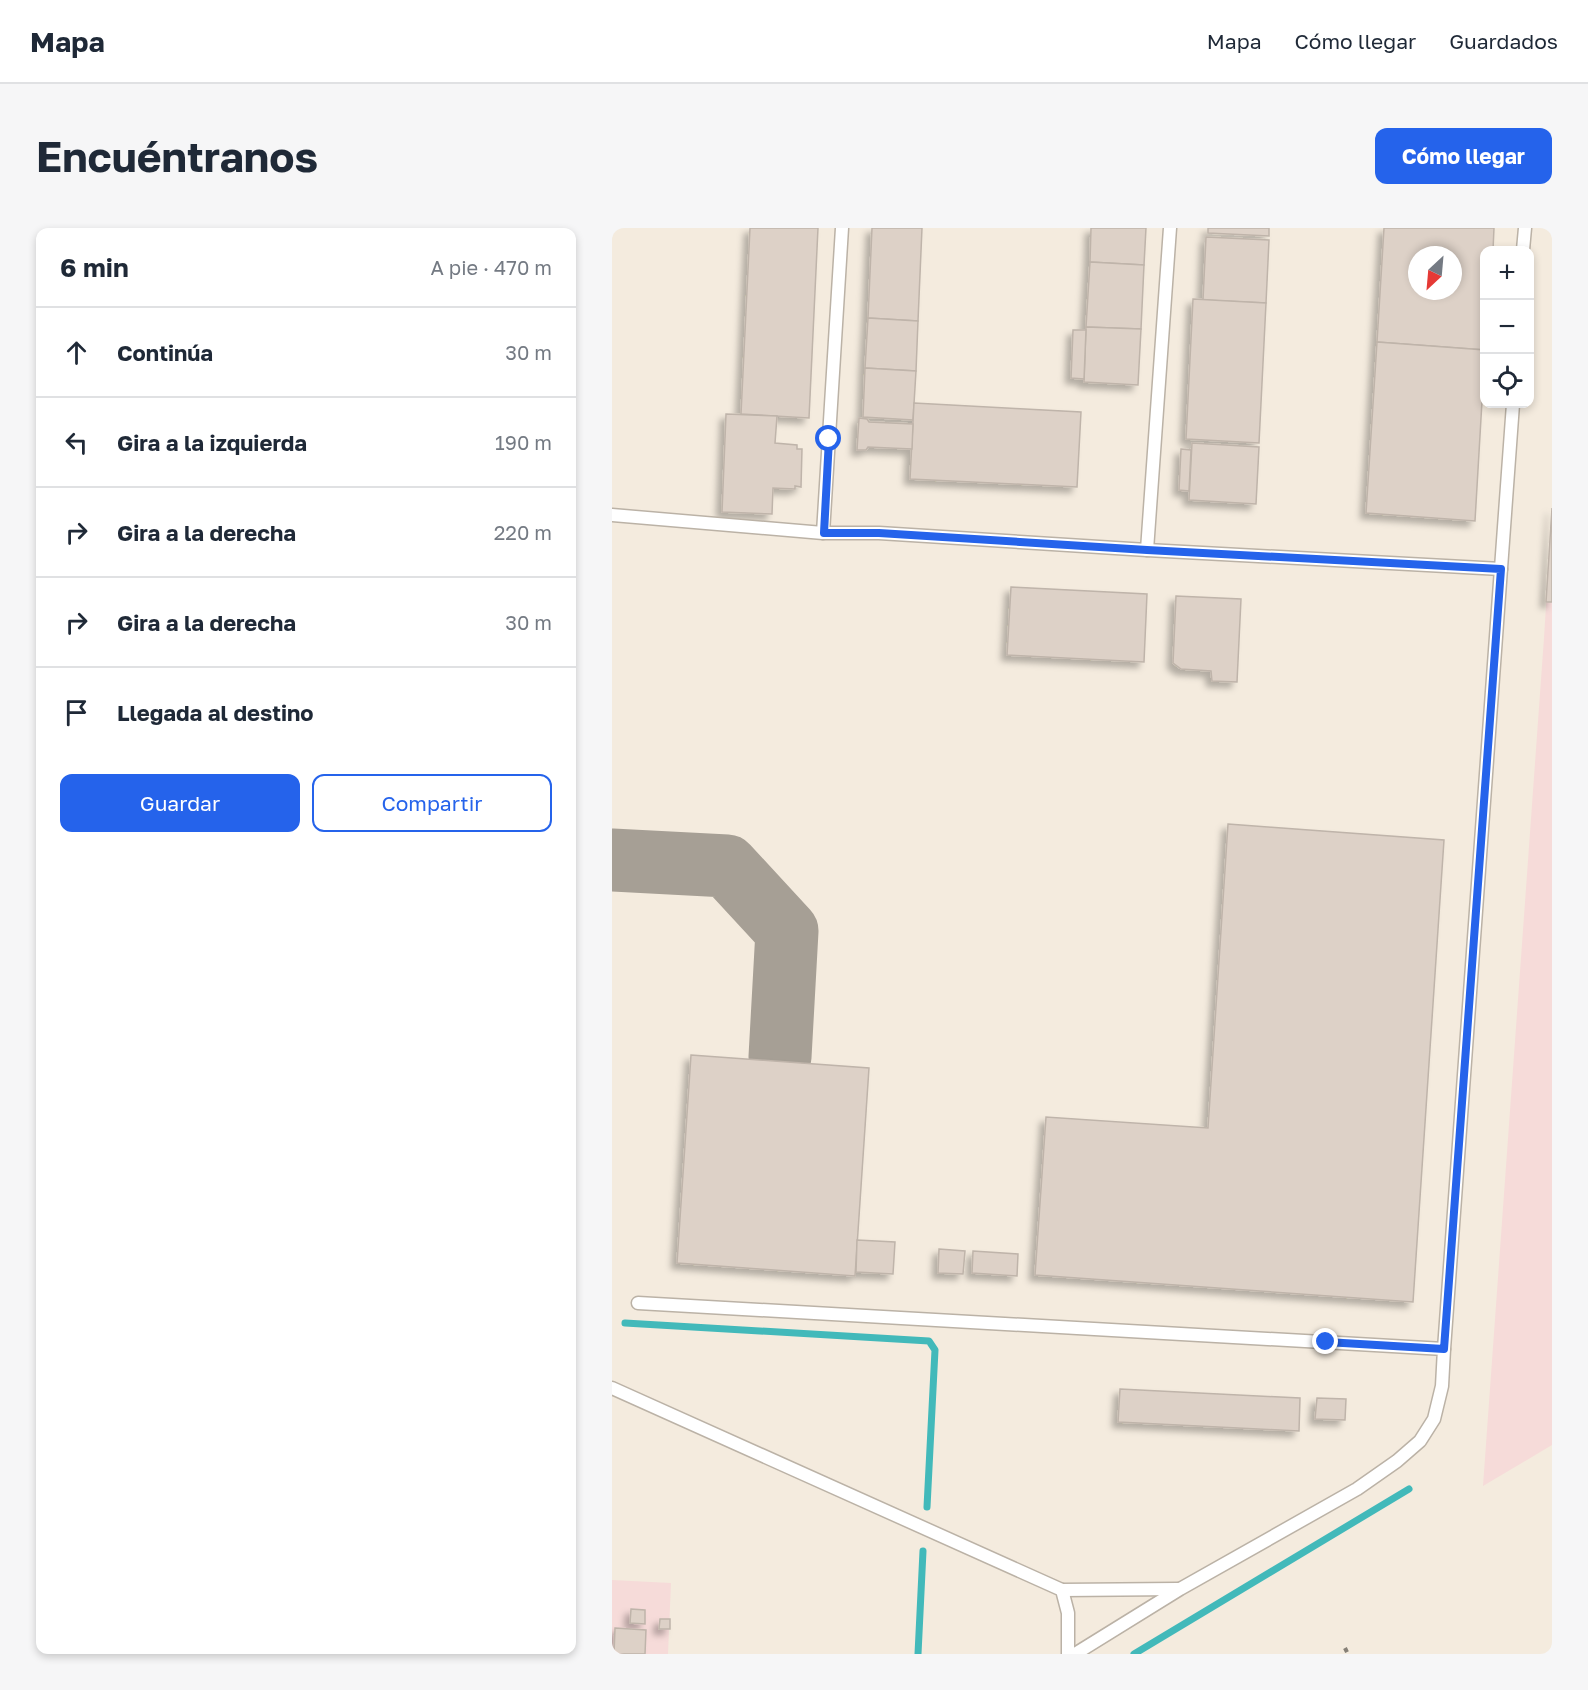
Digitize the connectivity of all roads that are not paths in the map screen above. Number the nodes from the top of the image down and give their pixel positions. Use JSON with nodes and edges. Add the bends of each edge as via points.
{"nodes":[{"id":1,"x":842,"y":228,"type":"edge"},
{"id":2,"x":1170,"y":228,"type":"edge"},
{"id":3,"x":1525,"y":228,"type":"edge"},
{"id":4,"x":1523,"y":246,"type":"edge"},
{"id":5,"x":1513,"y":408,"type":"edge"},
{"id":6,"x":612,"y":515,"type":"edge"},
{"id":7,"x":824,"y":533,"type":"junction"},
{"id":8,"x":1147,"y":550,"type":"junction"},
{"id":9,"x":1501,"y":569,"type":"junction"},
{"id":10,"x":638,"y":1303,"type":"dead end"},
{"id":11,"x":1444,"y":1349,"type":"junction"},
{"id":12,"x":612,"y":1388,"type":"edge"},
{"id":13,"x":1180,"y":1589,"type":"junction"},
{"id":14,"x":1062,"y":1590,"type":"junction"},
{"id":15,"x":1068,"y":1654,"type":"edge"},
{"id":16,"x":1075,"y":1654,"type":"edge"}],
"edges":[{"from":1,"to":7,"type":"lane"},
{"from":2,"to":8,"type":"lane"},
{"from":3,"to":4,"type":"lane"},
{"from":5,"to":9,"type":"lane"},
{"from":6,"to":7,"type":"lane"},
{"from":7,"to":8,"type":"lane"},
{"from":8,"to":9,"type":"lane"},
{"from":9,"to":11,"type":"lane"},
{"from":10,"to":11,"type":"lane"},
{"from":11,"to":13,"type":"lane","via":[[1442,1386],[1434,1419],[1420,1441],[1357,1490]]},
{"from":12,"to":14,"type":"lane"},
{"from":13,"to":14,"type":"lane"},
{"from":13,"to":16,"type":"lane"},
{"from":14,"to":15,"type":"lane","via":[[1068,1613]]}]}
